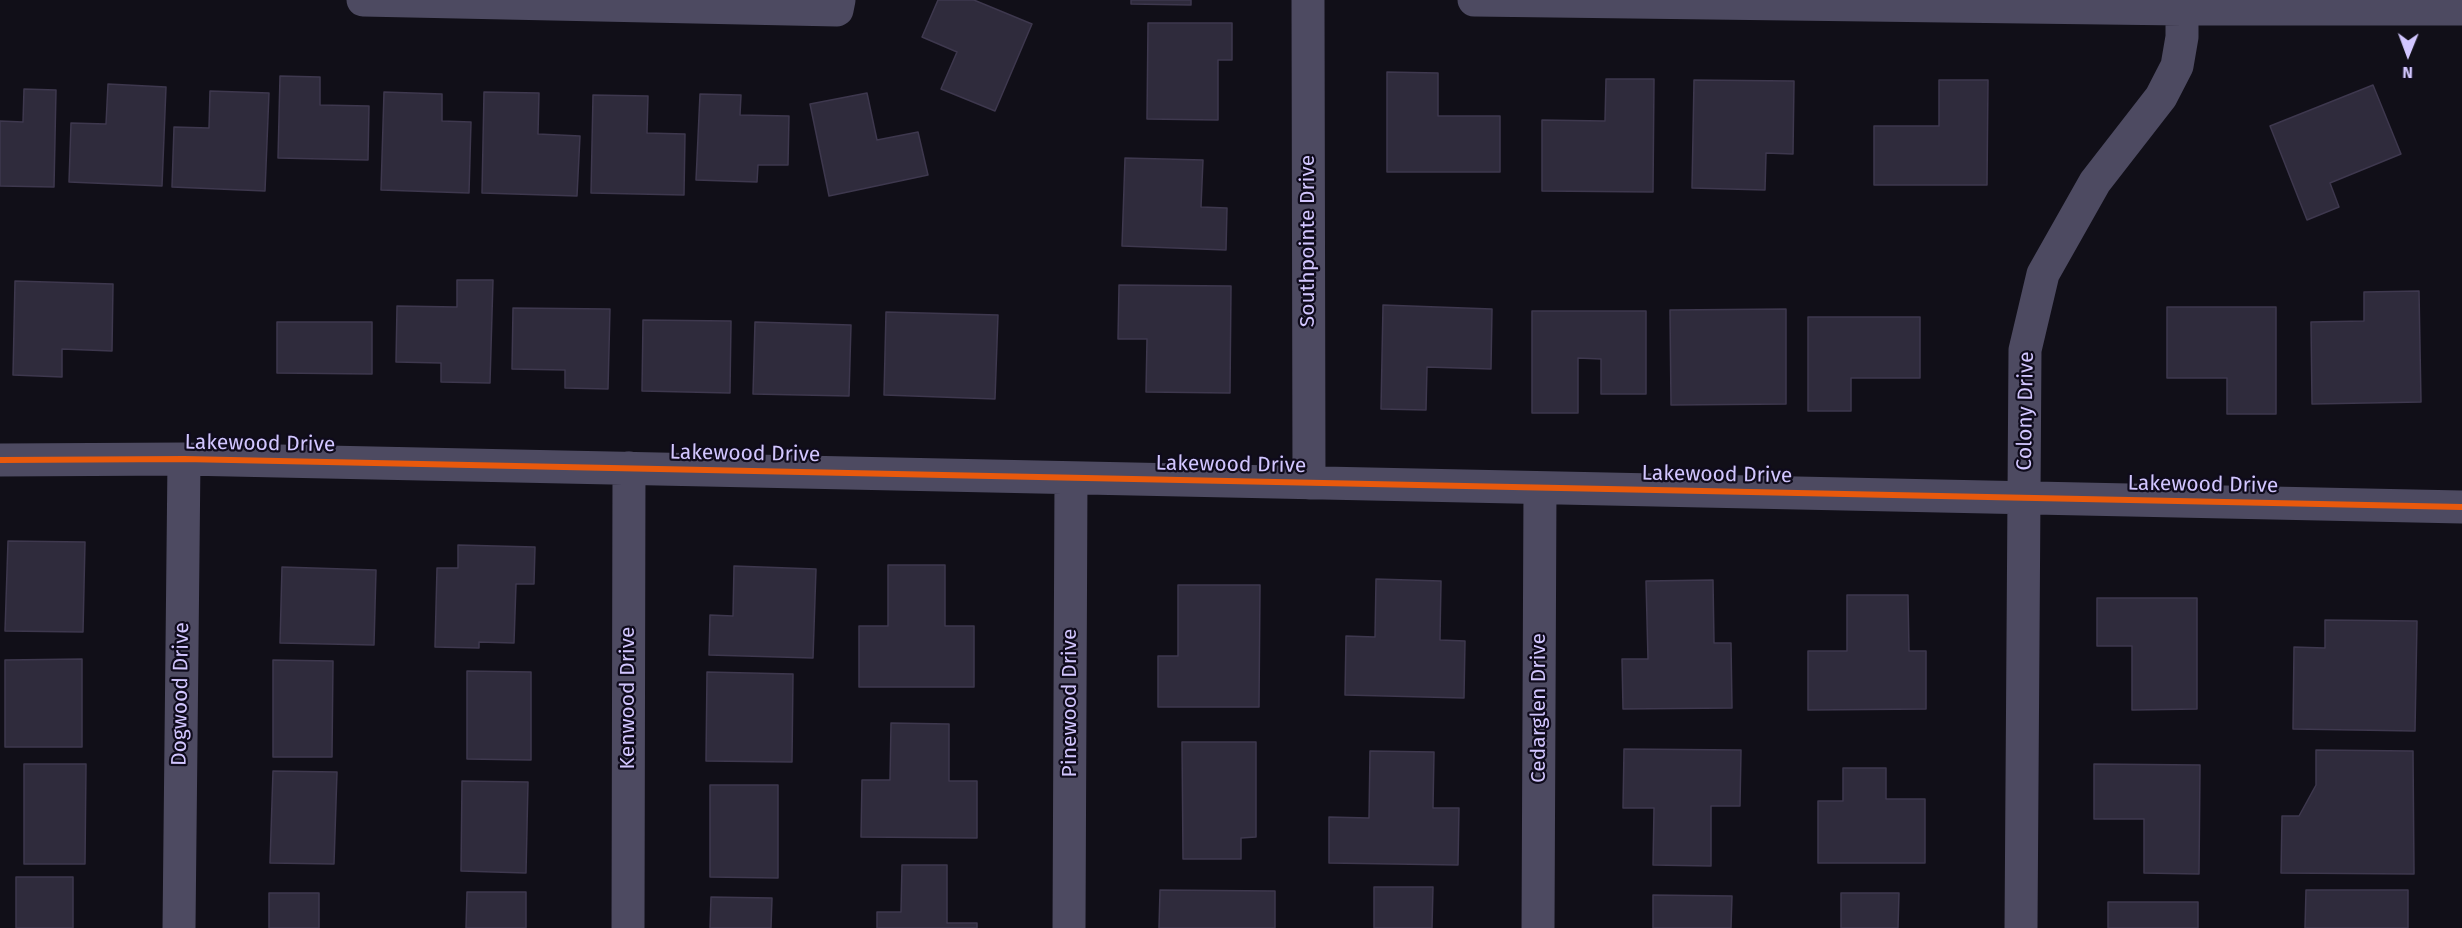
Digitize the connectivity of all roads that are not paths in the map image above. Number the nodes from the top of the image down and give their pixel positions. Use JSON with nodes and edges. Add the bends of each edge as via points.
{"nodes":[{"id":1,"x":363,"y":0,"type":"edge"},
{"id":2,"x":405,"y":0,"type":"edge"},
{"id":3,"x":1308,"y":0,"type":"edge"},
{"id":4,"x":1474,"y":0,"type":"edge"},
{"id":5,"x":838,"y":5,"type":"edge"},
{"id":6,"x":2423,"y":5,"type":"edge"},
{"id":7,"x":2182,"y":9,"type":"junction"},
{"id":8,"x":2462,"y":9,"type":"edge"},
{"id":9,"x":184,"y":459,"type":"junction"},
{"id":10,"x":0,"y":460,"type":"edge"},
{"id":11,"x":629,"y":468,"type":"junction"},
{"id":12,"x":1071,"y":478,"type":"junction"},
{"id":13,"x":1309,"y":483,"type":"junction"},
{"id":14,"x":1540,"y":488,"type":"junction"},
{"id":15,"x":2025,"y":498,"type":"junction"},
{"id":16,"x":2462,"y":507,"type":"edge"},
{"id":17,"x":179,"y":928,"type":"edge"},
{"id":18,"x":628,"y":928,"type":"edge"},
{"id":19,"x":1069,"y":928,"type":"edge"},
{"id":20,"x":1538,"y":928,"type":"edge"},
{"id":21,"x":2021,"y":928,"type":"edge"}],
"edges":[{"from":1,"to":2,"type":"street"},
{"from":2,"to":5,"type":"street"},
{"from":3,"to":13,"type":"street","name":"Southpointe Drive"},
{"from":4,"to":7,"type":"street"},
{"from":6,"to":7,"type":"street"},
{"from":6,"to":8,"type":"street"},
{"from":7,"to":15,"type":"street","name":"Colony Drive","via":[[2177,66],[2161,97],[2095,182],[2043,274],[2025,350]]},
{"from":9,"to":10,"type":"street","name":"Lakewood Drive"},
{"from":9,"to":11,"type":"street","name":"Lakewood Drive"},
{"from":9,"to":17,"type":"street","name":"Dogwood Drive"},
{"from":11,"to":12,"type":"street","name":"Lakewood Drive"},
{"from":11,"to":18,"type":"street","name":"Kenwood Drive"},
{"from":12,"to":13,"type":"street","name":"Lakewood Drive"},
{"from":12,"to":19,"type":"street","name":"Pinewood Drive"},
{"from":13,"to":14,"type":"street","name":"Lakewood Drive"},
{"from":14,"to":15,"type":"street","name":"Lakewood Drive"},
{"from":14,"to":20,"type":"street","name":"Cedarglen Drive"},
{"from":15,"to":16,"type":"street","name":"Lakewood Drive"},
{"from":15,"to":21,"type":"street","name":"Colony Drive"}]}
